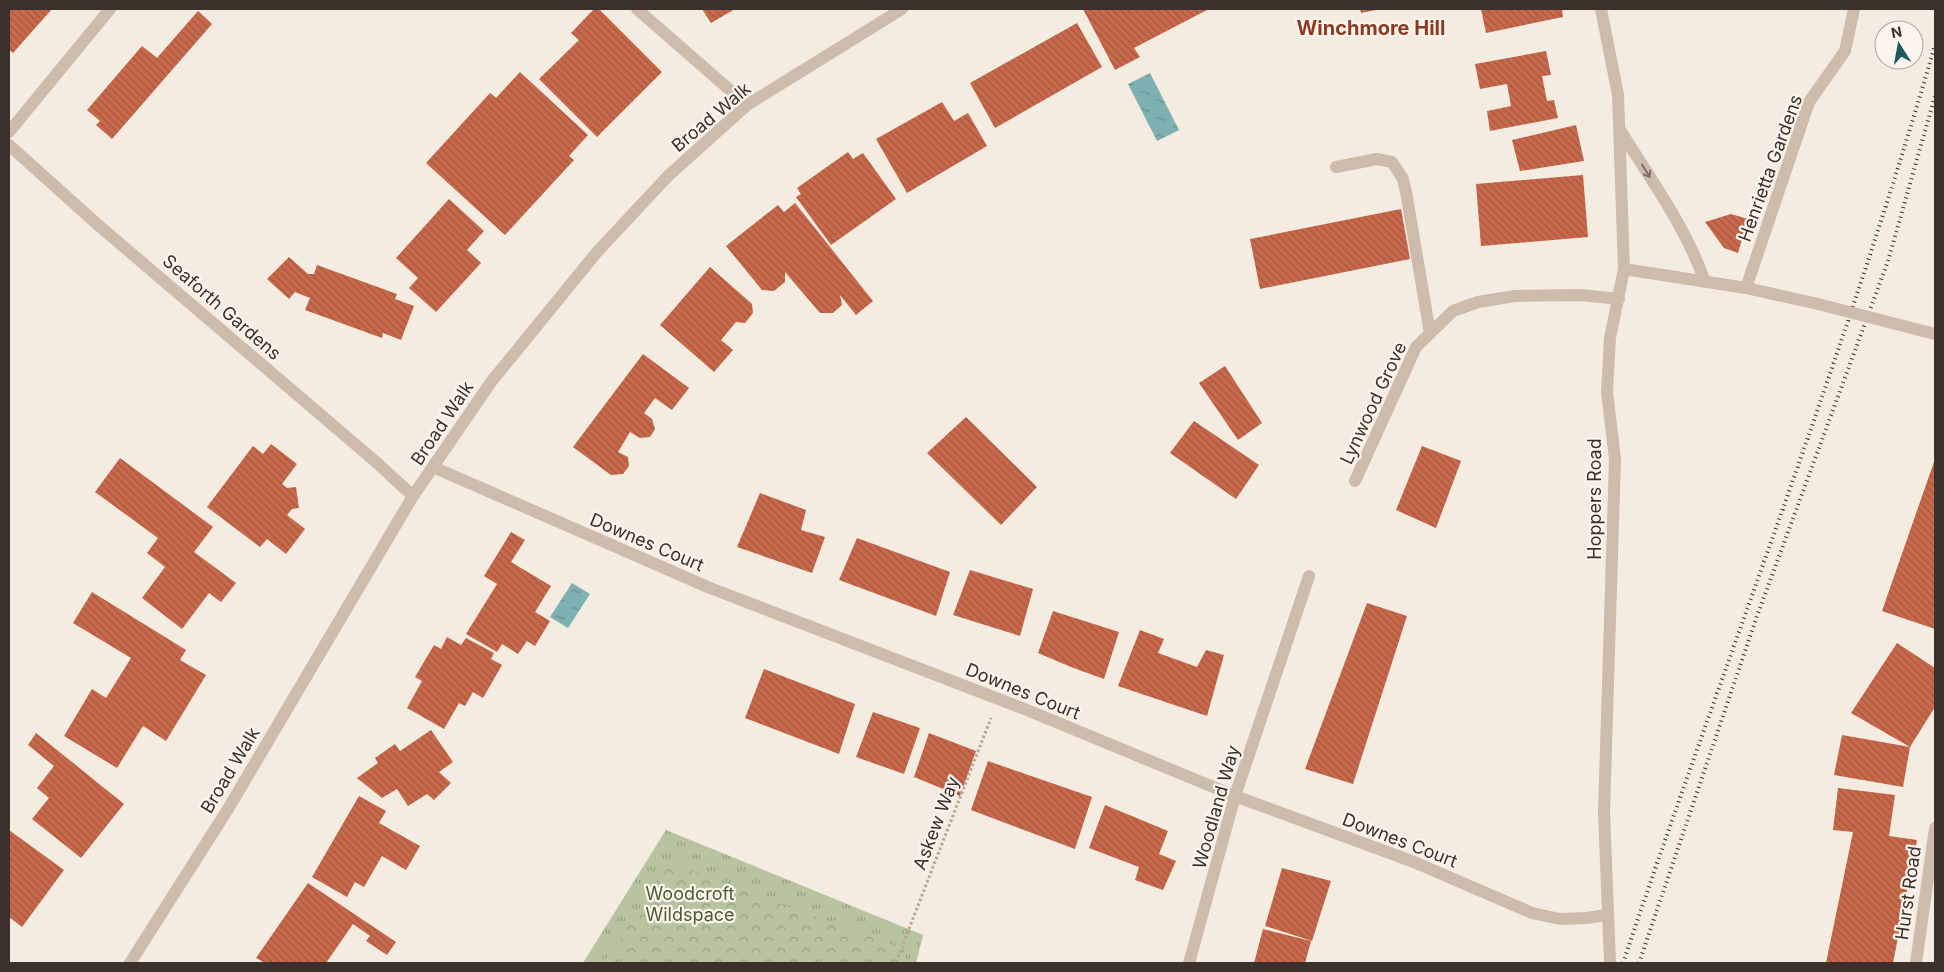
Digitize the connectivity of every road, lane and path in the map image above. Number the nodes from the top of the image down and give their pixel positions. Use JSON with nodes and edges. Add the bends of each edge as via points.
{"nodes":[{"id":1,"x":110,"y":9,"type":"edge"},
{"id":2,"x":637,"y":9,"type":"edge"},
{"id":3,"x":902,"y":9,"type":"edge"},
{"id":4,"x":1601,"y":9,"type":"edge"},
{"id":5,"x":1854,"y":9,"type":"edge"},
{"id":6,"x":747,"y":105,"type":"junction"},
{"id":7,"x":1620,"y":130,"type":"junction"},
{"id":8,"x":9,"y":132,"type":"edge"},
{"id":9,"x":9,"y":145,"type":"edge"},
{"id":10,"x":1336,"y":167,"type":"dead end"},
{"id":11,"x":1624,"y":269,"type":"junction"},
{"id":12,"x":1705,"y":282,"type":"junction"},
{"id":13,"x":1746,"y":288,"type":"junction"},
{"id":14,"x":1619,"y":299,"type":"junction"},
{"id":15,"x":1430,"y":333,"type":"junction"},
{"id":16,"x":1935,"y":334,"type":"edge"},
{"id":17,"x":433,"y":467,"type":"junction"},
{"id":18,"x":1355,"y":481,"type":"dead end"},
{"id":19,"x":413,"y":496,"type":"junction"},
{"id":20,"x":1309,"y":576,"type":"dead end"},
{"id":21,"x":999,"y":699,"type":"junction"},
{"id":22,"x":1235,"y":796,"type":"junction"},
{"id":23,"x":1935,"y":828,"type":"edge"},
{"id":24,"x":1607,"y":915,"type":"junction"},
{"id":25,"x":898,"y":957,"type":"dead end"},
{"id":26,"x":130,"y":963,"type":"edge"},
{"id":27,"x":1189,"y":963,"type":"edge"},
{"id":28,"x":1610,"y":963,"type":"edge"},
{"id":29,"x":1916,"y":963,"type":"edge"}],
"edges":[{"from":1,"to":8,"type":"street"},
{"from":2,"to":6,"type":"street"},
{"from":3,"to":6,"type":"street","name":"Broad Walk"},
{"from":4,"to":7,"type":"street","name":"Hoppers Road","via":[[1618,95]]},
{"from":5,"to":13,"type":"street","name":"Henrietta Gardens","via":[[1846,51],[1809,102]]},
{"from":6,"to":17,"type":"street","name":"Broad Walk","via":[[668,176],[597,252],[491,382]]},
{"from":7,"to":11,"type":"street","name":"Hoppers Road"},
{"from":7,"to":12,"type":"street","one_way":true,"via":[[1685,233]]},
{"from":9,"to":19,"type":"street","name":"Seaforth Gardens"},
{"from":10,"to":15,"type":"street","via":[[1377,159],[1392,162],[1398,169],[1406,192]]},
{"from":11,"to":12,"type":"street"},
{"from":11,"to":14,"type":"street","name":"Hoppers Road"},
{"from":12,"to":13,"type":"street"},
{"from":13,"to":16,"type":"street","bridge":true},
{"from":14,"to":15,"type":"street","name":"Lynwood Grove","via":[[1581,295],[1515,296],[1478,302],[1453,311]]},
{"from":14,"to":24,"type":"street","name":"Hoppers Road","via":[[1610,338],[1607,392],[1615,459],[1604,812]]},
{"from":15,"to":18,"type":"street","name":"Lynwood Grove","via":[[1416,347]]},
{"from":17,"to":19,"type":"street","name":"Broad Walk"},
{"from":17,"to":21,"type":"street","name":"Downes Court","via":[[710,588]]},
{"from":19,"to":26,"type":"street","name":"Broad Walk","via":[[228,809]]},
{"from":20,"to":22,"type":"street","name":"Woodland Way"},
{"from":21,"to":22,"type":"street","name":"Downes Court"},
{"from":21,"to":25,"type":"path","name":"Askew Way"},
{"from":22,"to":24,"type":"street","name":"Downes Court","via":[[1414,862],[1532,913],[1560,919]]},
{"from":22,"to":27,"type":"street","name":"Woodland Way"},
{"from":23,"to":29,"type":"street","name":"Hurst Road"},
{"from":24,"to":28,"type":"street","name":"Hoppers Road"}]}
